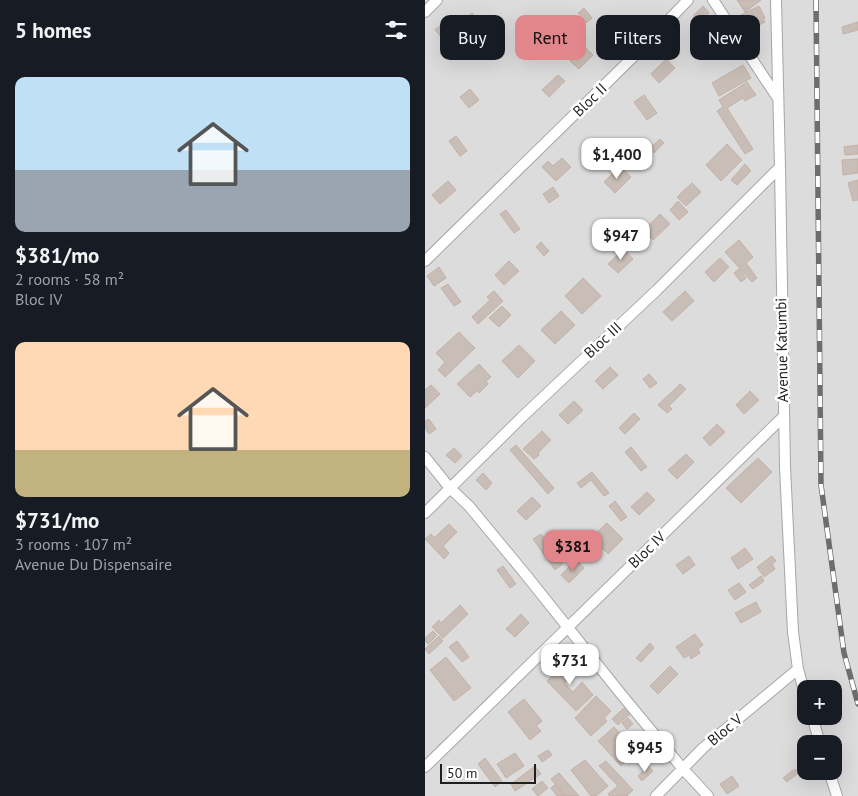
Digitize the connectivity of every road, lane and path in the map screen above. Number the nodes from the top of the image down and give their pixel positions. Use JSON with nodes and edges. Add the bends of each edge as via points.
{"nodes":[{"id":1,"x":437,"y":0,"type":"edge"},
{"id":2,"x":687,"y":0,"type":"edge"},
{"id":3,"x":713,"y":0,"type":"edge"},
{"id":4,"x":776,"y":0,"type":"edge"},
{"id":5,"x":425,"y":12,"type":"edge"},
{"id":6,"x":778,"y":98,"type":"junction"},
{"id":7,"x":781,"y":167,"type":"junction"},
{"id":8,"x":425,"y":262,"type":"edge"},
{"id":9,"x":783,"y":417,"type":"junction"},
{"id":10,"x":425,"y":457,"type":"edge"},
{"id":11,"x":449,"y":487,"type":"junction"},
{"id":12,"x":425,"y":513,"type":"edge"},
{"id":13,"x":567,"y":627,"type":"junction"},
{"id":14,"x":798,"y":669,"type":"junction"},
{"id":15,"x":801,"y":680,"type":"edge"},
{"id":16,"x":425,"y":766,"type":"edge"},
{"id":17,"x":683,"y":769,"type":"junction"},
{"id":18,"x":832,"y":780,"type":"edge"},
{"id":19,"x":656,"y":796,"type":"edge"},
{"id":20,"x":708,"y":796,"type":"edge"},
{"id":21,"x":837,"y":796,"type":"edge"}],
"edges":[{"from":1,"to":5,"type":"street"},
{"from":2,"to":8,"type":"street","name":"Bloc II","via":[[631,60]]},
{"from":3,"to":6,"type":"street"},
{"from":4,"to":6,"type":"street","name":"Avenue Katumbi"},
{"from":6,"to":7,"type":"street","name":"Avenue Katumbi"},
{"from":7,"to":9,"type":"street","name":"Avenue Katumbi"},
{"from":7,"to":11,"type":"street","name":"Bloc III","via":[[657,290]]},
{"from":9,"to":13,"type":"street","name":"Bloc IV"},
{"from":9,"to":14,"type":"street","name":"Avenue Katumbi","via":[[793,632]]},
{"from":10,"to":11,"type":"street"},
{"from":11,"to":12,"type":"street","name":"Bloc III"},
{"from":11,"to":13,"type":"street","via":[[469,506]]},
{"from":13,"to":16,"type":"street","name":"Bloc IV"},
{"from":13,"to":17,"type":"street"},
{"from":14,"to":15,"type":"street","name":"Avenue Katumbi"},
{"from":14,"to":17,"type":"street","name":"Bloc V","via":[[703,748]]},
{"from":17,"to":19,"type":"street","name":"Bloc V"},
{"from":17,"to":20,"type":"street"},
{"from":18,"to":21,"type":"street"}]}
